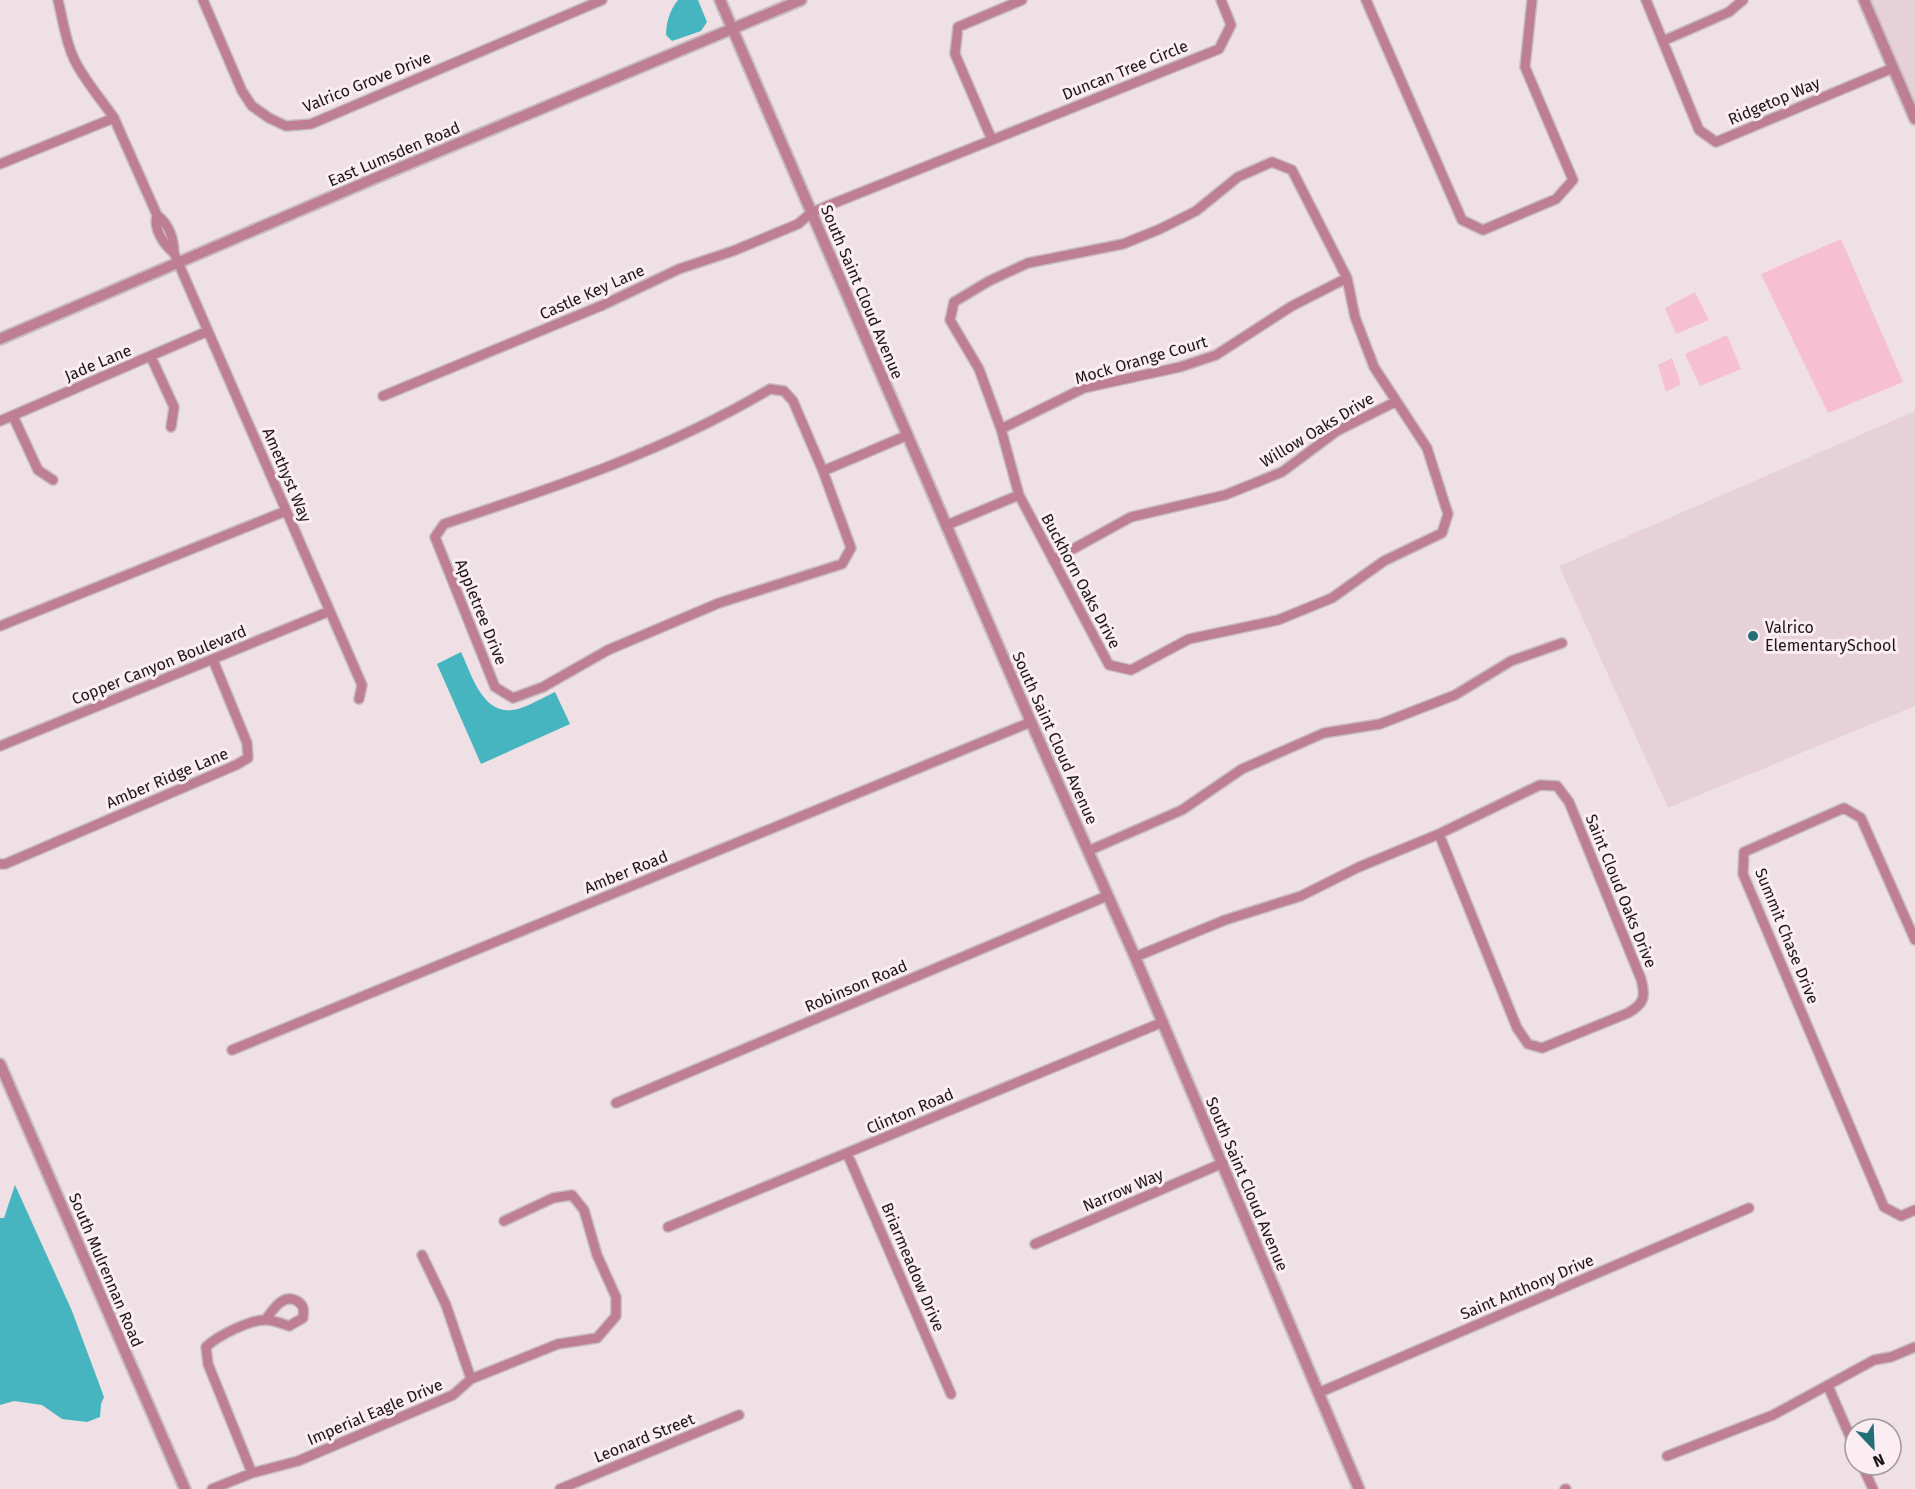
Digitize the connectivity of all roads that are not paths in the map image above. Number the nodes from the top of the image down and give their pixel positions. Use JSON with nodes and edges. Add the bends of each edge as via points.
{"nodes":[{"id":1,"x":58,"y":0,"type":"edge"},
{"id":2,"x":203,"y":0,"type":"edge"},
{"id":3,"x":602,"y":0,"type":"edge"},
{"id":4,"x":720,"y":0,"type":"edge"},
{"id":5,"x":801,"y":0,"type":"edge"},
{"id":6,"x":1022,"y":0,"type":"edge"},
{"id":7,"x":1221,"y":0,"type":"edge"},
{"id":8,"x":1366,"y":0,"type":"edge"},
{"id":9,"x":1532,"y":0,"type":"edge"},
{"id":10,"x":1646,"y":0,"type":"edge"},
{"id":11,"x":1743,"y":0,"type":"edge"},
{"id":12,"x":1864,"y":0,"type":"edge"},
{"id":13,"x":733,"y":28,"type":"junction"},
{"id":14,"x":1663,"y":40,"type":"junction"},
{"id":15,"x":1893,"y":68,"type":"junction"},
{"id":16,"x":114,"y":118,"type":"junction"},
{"id":17,"x":1915,"y":119,"type":"edge"},
{"id":18,"x":992,"y":140,"type":"junction"},
{"id":19,"x":0,"y":164,"type":"edge"},
{"id":20,"x":811,"y":213,"type":"junction"},
{"id":21,"x":176,"y":258,"type":"junction"},
{"id":22,"x":1347,"y":278,"type":"junction"},
{"id":23,"x":208,"y":331,"type":"junction"},
{"id":24,"x":0,"y":339,"type":"edge"},
{"id":25,"x":152,"y":357,"type":"junction"},
{"id":26,"x":383,"y":396,"type":"dead end"},
{"id":27,"x":1395,"y":402,"type":"junction"},
{"id":28,"x":13,"y":416,"type":"junction"},
{"id":29,"x":0,"y":421,"type":"edge"},
{"id":30,"x":171,"y":428,"type":"dead end"},
{"id":31,"x":1001,"y":429,"type":"junction"},
{"id":32,"x":908,"y":435,"type":"junction"},
{"id":33,"x":823,"y":471,"type":"junction"},
{"id":34,"x":53,"y":480,"type":"dead end"},
{"id":35,"x":1019,"y":495,"type":"junction"},
{"id":36,"x":286,"y":511,"type":"junction"},
{"id":37,"x":947,"y":525,"type":"junction"},
{"id":38,"x":1053,"y":560,"type":"junction"},
{"id":39,"x":330,"y":611,"type":"junction"},
{"id":40,"x":0,"y":626,"type":"edge"},
{"id":41,"x":1562,"y":643,"type":"dead end"},
{"id":42,"x":213,"y":660,"type":"junction"},
{"id":43,"x":359,"y":699,"type":"dead end"},
{"id":44,"x":1031,"y":722,"type":"junction"},
{"id":45,"x":0,"y":746,"type":"edge"},
{"id":46,"x":1439,"y":834,"type":"junction"},
{"id":47,"x":1088,"y":851,"type":"junction"},
{"id":48,"x":0,"y":864,"type":"edge"},
{"id":49,"x":1107,"y":896,"type":"junction"},
{"id":50,"x":1915,"y":940,"type":"edge"},
{"id":51,"x":1135,"y":957,"type":"junction"},
{"id":52,"x":1163,"y":1022,"type":"junction"},
{"id":53,"x":232,"y":1050,"type":"dead end"},
{"id":54,"x":0,"y":1064,"type":"edge"},
{"id":55,"x":616,"y":1103,"type":"dead end"},
{"id":56,"x":848,"y":1153,"type":"junction"},
{"id":57,"x":1223,"y":1163,"type":"junction"},
{"id":58,"x":1749,"y":1208,"type":"dead end"},
{"id":59,"x":1915,"y":1210,"type":"edge"},
{"id":60,"x":504,"y":1221,"type":"dead end"},
{"id":61,"x":668,"y":1227,"type":"dead end"},
{"id":62,"x":1035,"y":1244,"type":"dead end"},
{"id":63,"x":422,"y":1255,"type":"dead end"},
{"id":64,"x":266,"y":1319,"type":"dead end"},
{"id":65,"x":1915,"y":1347,"type":"edge"},
{"id":66,"x":471,"y":1379,"type":"junction"},
{"id":67,"x":1828,"y":1386,"type":"junction"},
{"id":68,"x":1318,"y":1393,"type":"junction"},
{"id":69,"x":951,"y":1394,"type":"dead end"},
{"id":70,"x":740,"y":1415,"type":"dead end"},
{"id":71,"x":1843,"y":1420,"type":"edge"},
{"id":72,"x":1667,"y":1456,"type":"dead end"},
{"id":73,"x":252,"y":1473,"type":"junction"},
{"id":74,"x":184,"y":1489,"type":"edge"},
{"id":75,"x":212,"y":1489,"type":"edge"},
{"id":76,"x":560,"y":1489,"type":"edge"},
{"id":77,"x":1359,"y":1489,"type":"edge"}],
"edges":[{"from":1,"to":16,"type":"street","name":"Amethyst Way","via":[[73,58]]},
{"from":2,"to":3,"type":"street","name":"Valrico Grove Drive","via":[[242,91],[252,106],[286,126],[311,124]]},
{"from":4,"to":13,"type":"street","name":"South Saint Cloud Avenue"},
{"from":5,"to":13,"type":"street","name":"East Lumsden Road"},
{"from":6,"to":18,"type":"street","via":[[958,27],[955,54]]},
{"from":7,"to":18,"type":"street","name":"Duncan Tree Circle","via":[[1231,25],[1219,49]]},
{"from":8,"to":9,"type":"street","via":[[1462,220],[1484,230],[1556,199],[1573,180],[1525,67]]},
{"from":10,"to":14,"type":"street","name":"Ridgetop Way"},
{"from":11,"to":14,"type":"street","via":[[1729,12]]},
{"from":12,"to":15,"type":"street"},
{"from":13,"to":20,"type":"street","name":"South Saint Cloud Avenue"},
{"from":13,"to":21,"type":"street","name":"East Lumsden Road"},
{"from":14,"to":15,"type":"street","name":"Ridgetop Way","via":[[1700,130],[1716,142]]},
{"from":15,"to":17,"type":"street"},
{"from":16,"to":19,"type":"street"},
{"from":16,"to":21,"type":"street","name":"Amethyst Way","via":[[174,242]]},
{"from":18,"to":20,"type":"street","name":"Duncan Tree Circle"},
{"from":20,"to":26,"type":"street","name":"Castle Key Lane","via":[[798,224],[679,269],[592,310]]},
{"from":20,"to":32,"type":"street","name":"South Saint Cloud Avenue"},
{"from":21,"to":23,"type":"street","name":"Amethyst Way"},
{"from":21,"to":24,"type":"street","name":"East Lumsden Road"},
{"from":22,"to":27,"type":"street","name":"Buckhorn Oaks Drive","via":[[1355,317],[1374,367]]},
{"from":22,"to":31,"type":"street","name":"Mock Orange Court","via":[[1292,306],[1216,355],[1084,388]]},
{"from":22,"to":31,"type":"street","name":"Buckhorn Oaks Drive","via":[[1292,170],[1272,162],[1238,177],[1196,212],[1160,229],[1123,244],[1029,263],[954,302],[951,320],[979,369]]},
{"from":23,"to":25,"type":"street","name":"Jade Lane"},
{"from":23,"to":36,"type":"street","name":"Amethyst Way"},
{"from":25,"to":28,"type":"street","name":"Jade Lane"},
{"from":25,"to":30,"type":"street","via":[[174,407]]},
{"from":27,"to":38,"type":"street","name":"Willow Oaks Drive","via":[[1337,431],[1282,472],[1225,495],[1131,517]]},
{"from":27,"to":38,"type":"street","name":"Buckhorn Oaks Drive","via":[[1427,448],[1448,514],[1442,534],[1384,561],[1332,598],[1278,620],[1189,639],[1131,670],[1109,665]]},
{"from":28,"to":29,"type":"street","name":"Jade Lane"},
{"from":28,"to":34,"type":"street","via":[[38,470]]},
{"from":31,"to":35,"type":"street","name":"Buckhorn Oaks Drive"},
{"from":32,"to":33,"type":"street"},
{"from":32,"to":37,"type":"street","name":"South Saint Cloud Avenue"},
{"from":33,"to":33,"type":"street","name":"Appletree Drive","via":[[851,548],[842,564],[719,603],[608,650],[543,687],[513,698],[495,687],[435,537],[444,524],[633,458],[770,389],[784,391],[794,401]]},
{"from":35,"to":37,"type":"street"},
{"from":35,"to":38,"type":"street","name":"Buckhorn Oaks Drive"},
{"from":36,"to":39,"type":"street","name":"Amethyst Way"},
{"from":36,"to":40,"type":"street"},
{"from":37,"to":44,"type":"street","name":"South Saint Cloud Avenue"},
{"from":39,"to":42,"type":"street","name":"Copper Canyon Boulevard"},
{"from":39,"to":43,"type":"street","name":"Amethyst Way","via":[[362,685]]},
{"from":41,"to":47,"type":"street","via":[[1511,661],[1455,695],[1380,724],[1324,733],[1242,769],[1182,810]]},
{"from":42,"to":45,"type":"street","name":"Copper Canyon Boulevard"},
{"from":42,"to":48,"type":"street","name":"Amber Ridge Lane","via":[[247,743],[248,758]]},
{"from":44,"to":47,"type":"street","name":"South Saint Cloud Avenue"},
{"from":44,"to":53,"type":"street","name":"Amber Road"},
{"from":46,"to":46,"type":"street","name":"Saint Cloud Oaks Drive","via":[[1540,785],[1557,786],[1569,802],[1641,980],[1645,995],[1640,1005],[1547,1047],[1528,1044],[1517,1028]]},
{"from":46,"to":51,"type":"street","name":"Saint Cloud Oaks Drive","via":[[1301,896],[1225,920]]},
{"from":47,"to":49,"type":"street","name":"South Saint Cloud Avenue"},
{"from":49,"to":51,"type":"street","name":"South Saint Cloud Avenue"},
{"from":49,"to":55,"type":"street","name":"Robinson Road"},
{"from":50,"to":59,"type":"street","name":"Summit Chase Drive","via":[[1861,818],[1844,808],[1744,852],[1743,874],[1884,1207],[1901,1216]]},
{"from":51,"to":52,"type":"street","name":"South Saint Cloud Avenue"},
{"from":52,"to":56,"type":"street","name":"Clinton Road"},
{"from":52,"to":57,"type":"street","name":"South Saint Cloud Avenue"},
{"from":54,"to":74,"type":"street","name":"South Mulrennan Road"},
{"from":56,"to":61,"type":"street","name":"Clinton Road"},
{"from":56,"to":69,"type":"street","name":"Briarmeadow Drive"},
{"from":57,"to":62,"type":"street","name":"Narrow Way"},
{"from":57,"to":68,"type":"street","name":"South Saint Cloud Avenue"},
{"from":58,"to":68,"type":"street","name":"Saint Anthony Drive"},
{"from":60,"to":66,"type":"street","name":"Imperial Eagle Drive","via":[[553,1198],[572,1196],[584,1210],[597,1255],[616,1297],[616,1316],[597,1338],[558,1344]]},
{"from":63,"to":66,"type":"street","via":[[446,1305]]},
{"from":64,"to":73,"type":"street","via":[[237,1328],[206,1347],[208,1364]]},
{"from":65,"to":67,"type":"street","via":[[1874,1360]]},
{"from":66,"to":73,"type":"street","name":"Imperial Eagle Drive","via":[[453,1395],[308,1457]]},
{"from":67,"to":71,"type":"street"},
{"from":67,"to":72,"type":"street","via":[[1773,1415]]},
{"from":68,"to":77,"type":"street","name":"South Saint Cloud Avenue"},
{"from":70,"to":76,"type":"street","name":"Leonard Street"},
{"from":73,"to":75,"type":"street","name":"Imperial Eagle Drive"}]}
